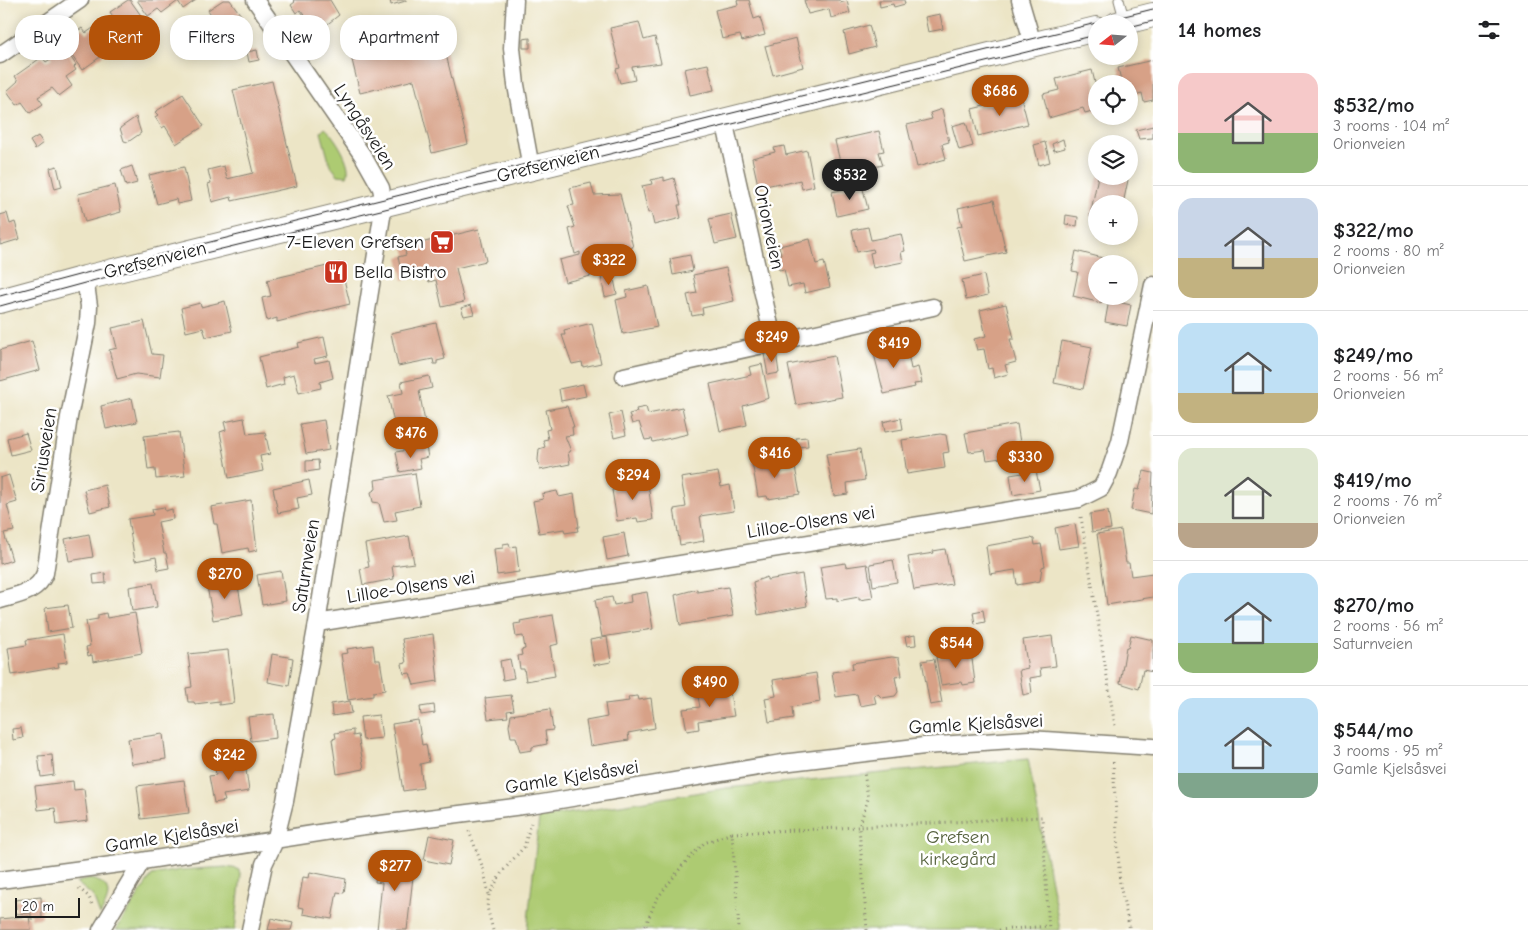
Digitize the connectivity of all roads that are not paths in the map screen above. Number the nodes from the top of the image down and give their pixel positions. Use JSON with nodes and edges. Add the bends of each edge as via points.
{"nodes":[{"id":1,"x":80,"y":0,"type":"edge"},
{"id":2,"x":255,"y":0,"type":"edge"},
{"id":3,"x":515,"y":0,"type":"edge"},
{"id":4,"x":1020,"y":0,"type":"edge"},
{"id":5,"x":1138,"y":15,"type":"edge"},
{"id":6,"x":1153,"y":15,"type":"edge"},
{"id":7,"x":1088,"y":31,"type":"edge"},
{"id":8,"x":1033,"y":44,"type":"junction"},
{"id":9,"x":0,"y":55,"type":"edge"},
{"id":10,"x":724,"y":120,"type":"junction"},
{"id":11,"x":531,"y":168,"type":"junction"},
{"id":12,"x":384,"y":204,"type":"junction"},
{"id":13,"x":84,"y":278,"type":"junction"},
{"id":14,"x":1153,"y":285,"type":"edge"},
{"id":15,"x":0,"y":301,"type":"edge"},
{"id":16,"x":933,"y":307,"type":"dead end"},
{"id":17,"x":774,"y":343,"type":"junction"},
{"id":18,"x":624,"y":376,"type":"dead end"},
{"id":19,"x":0,"y":600,"type":"edge"},
{"id":20,"x":317,"y":623,"type":"junction"},
{"id":21,"x":1153,"y":746,"type":"edge"},
{"id":22,"x":275,"y":840,"type":"junction"},
{"id":23,"x":142,"y":861,"type":"junction"},
{"id":24,"x":0,"y":880,"type":"edge"},
{"id":25,"x":104,"y":926,"type":"edge"},
{"id":26,"x":250,"y":930,"type":"edge"}],
"edges":[{"from":1,"to":9,"type":"street"},
{"from":2,"to":12,"type":"street","name":"Lyngåsveien","via":[[363,156],[381,188]]},
{"from":3,"to":11,"type":"street","via":[[512,48]]},
{"from":4,"to":8,"type":"street"},
{"from":5,"to":6,"type":"main road"},
{"from":7,"to":8,"type":"main road","name":"Grefsenveien"},
{"from":8,"to":10,"type":"main road","name":"Grefsenveien"},
{"from":10,"to":11,"type":"main road","name":"Grefsenveien"},
{"from":10,"to":17,"type":"street","name":"Orionveien"},
{"from":11,"to":12,"type":"main road","name":"Grefsenveien"},
{"from":12,"to":13,"type":"main road","name":"Grefsenveien"},
{"from":12,"to":20,"type":"street","name":"Saturnveien"},
{"from":13,"to":15,"type":"main road","name":"Grefsenveien"},
{"from":13,"to":19,"type":"street","name":"Siriusveien","via":[[89,306],[88,323],[69,417],[45,573],[36,588]]},
{"from":14,"to":20,"type":"street","name":"Lilloe-Olsens vei","via":[[1120,441],[1110,472],[1101,488],[1079,499]]},
{"from":16,"to":17,"type":"street"},
{"from":17,"to":18,"type":"street"},
{"from":20,"to":22,"type":"street","name":"Saturnveien"},
{"from":21,"to":22,"type":"street","name":"Gamle Kjelsåsvei","via":[[1029,739],[924,746],[782,762],[530,805]]},
{"from":22,"to":23,"type":"street","name":"Gamle Kjelsåsvei"},
{"from":22,"to":26,"type":"street","name":"Saturnveien","via":[[264,864]]},
{"from":23,"to":24,"type":"street","name":"Gamle Kjelsåsvei"},
{"from":23,"to":25,"type":"street"}]}
